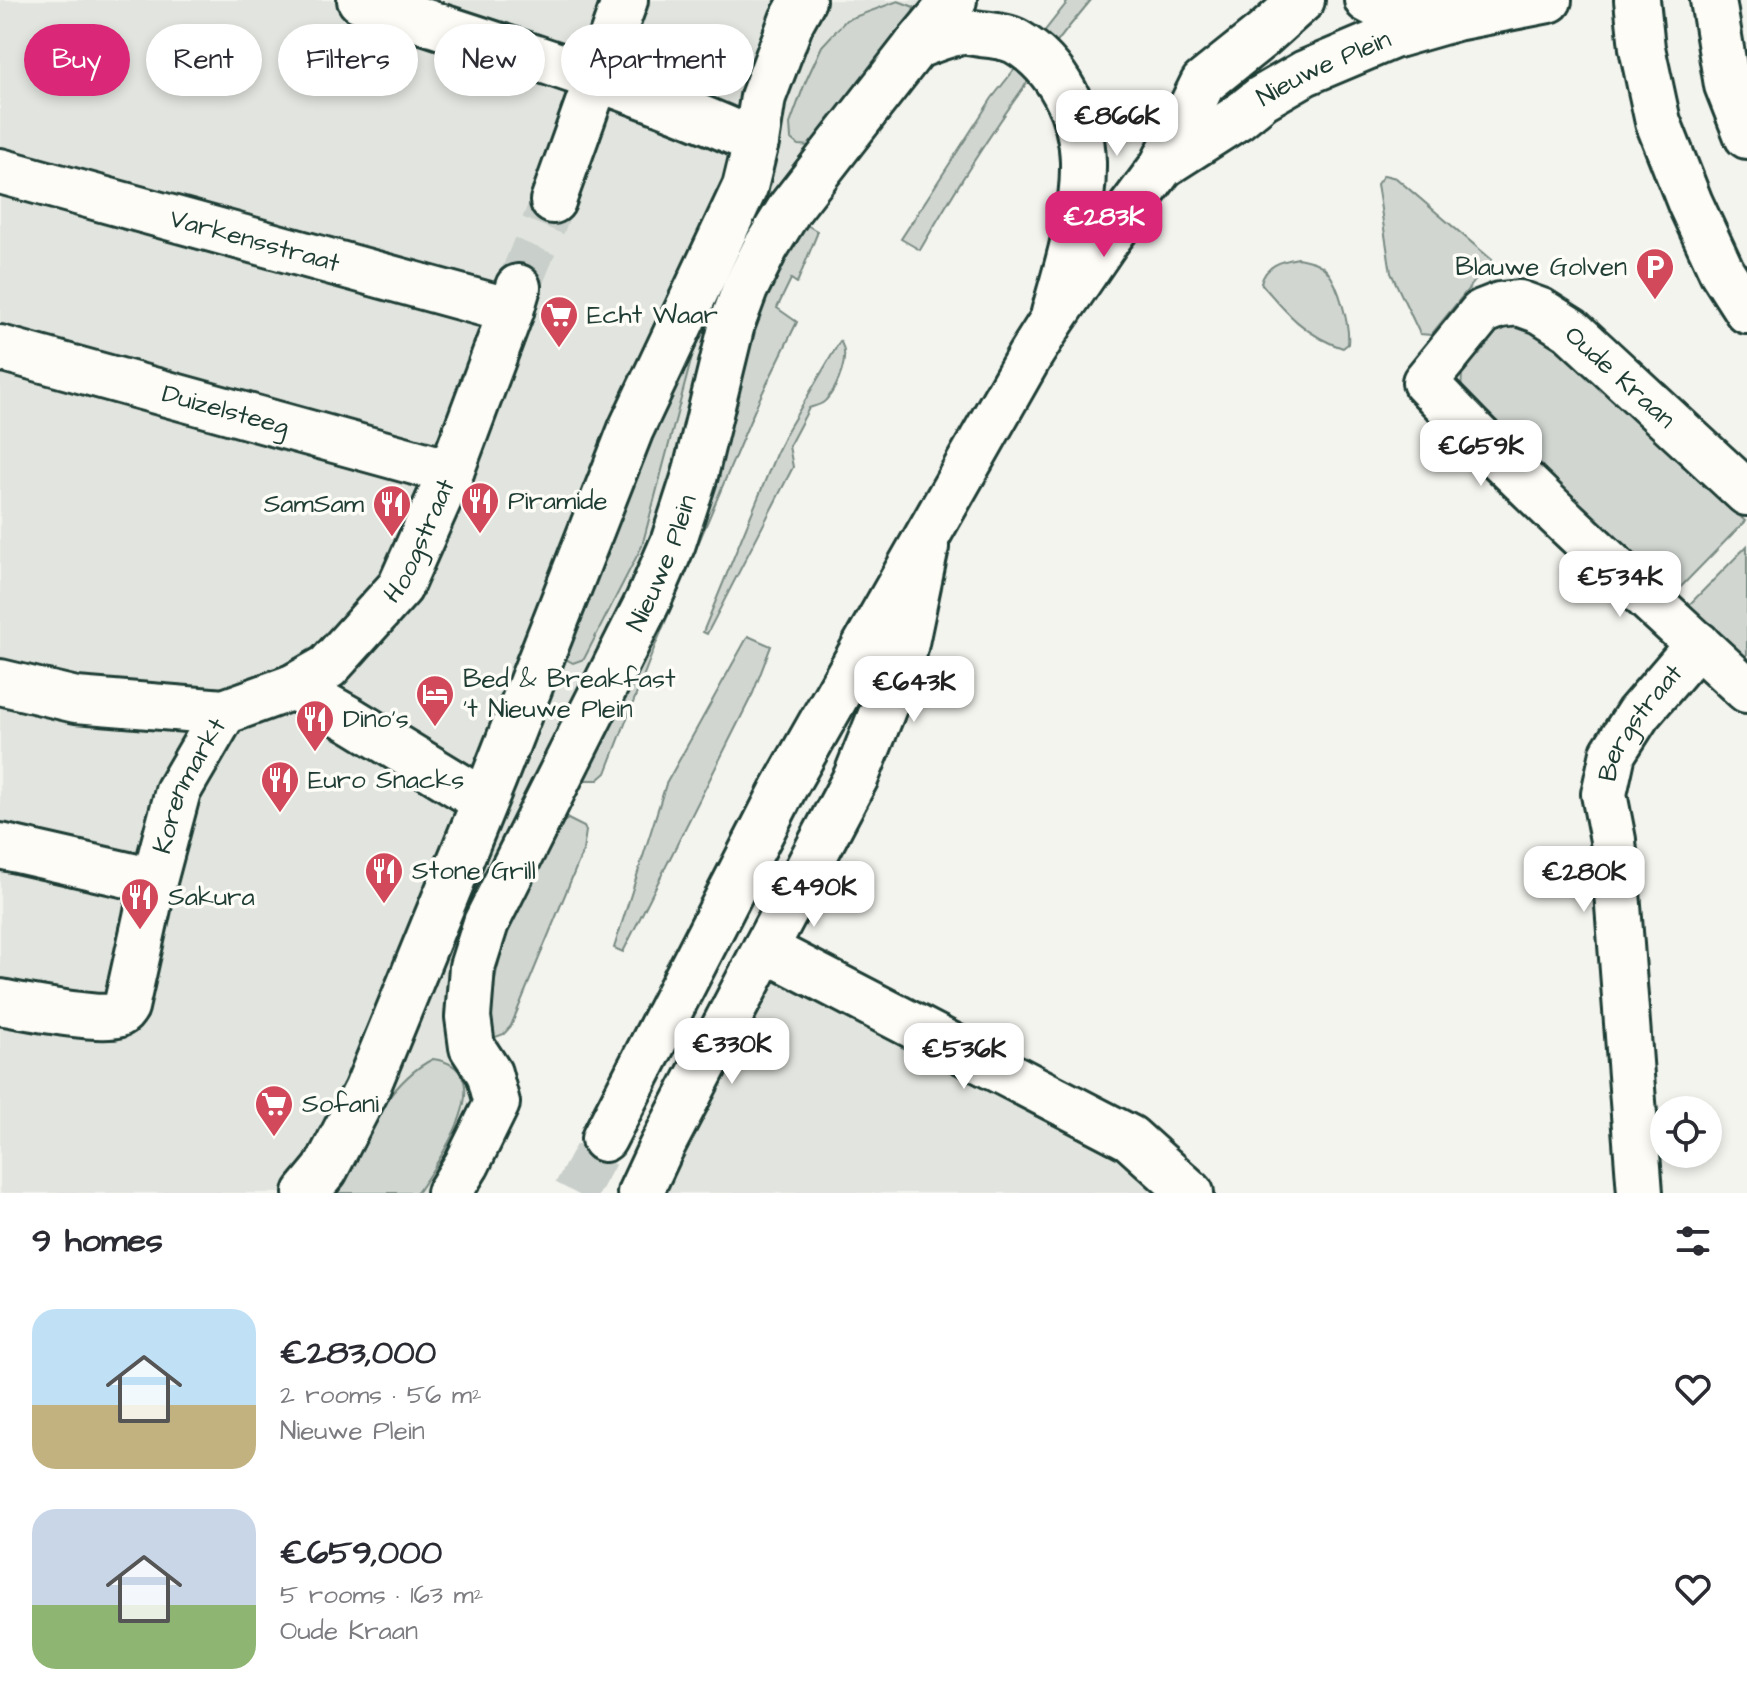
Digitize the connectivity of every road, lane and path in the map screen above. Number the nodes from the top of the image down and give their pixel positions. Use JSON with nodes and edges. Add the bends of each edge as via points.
{"nodes":[{"id":1,"x":360,"y":0,"type":"edge"},
{"id":2,"x":625,"y":0,"type":"edge"},
{"id":3,"x":803,"y":0,"type":"edge"},
{"id":4,"x":954,"y":0,"type":"edge"},
{"id":5,"x":1302,"y":0,"type":"edge"},
{"id":6,"x":1367,"y":0,"type":"edge"},
{"id":7,"x":1549,"y":0,"type":"edge"},
{"id":8,"x":1637,"y":0,"type":"edge"},
{"id":9,"x":1713,"y":0,"type":"edge"},
{"id":10,"x":1456,"y":18,"type":"junction"},
{"id":11,"x":616,"y":24,"type":"edge"},
{"id":12,"x":916,"y":46,"type":"junction"},
{"id":13,"x":561,"y":67,"type":"edge"},
{"id":14,"x":590,"y":96,"type":"edge"},
{"id":15,"x":643,"y":96,"type":"edge"},
{"id":16,"x":1747,"y":136,"type":"edge"},
{"id":17,"x":756,"y":142,"type":"junction"},
{"id":18,"x":1162,"y":166,"type":"junction"},
{"id":19,"x":0,"y":171,"type":"edge"},
{"id":20,"x":553,"y":201,"type":"tunnel mouth"},
{"id":21,"x":514,"y":299,"type":"joint"},
{"id":22,"x":1747,"y":311,"type":"edge"},
{"id":23,"x":1053,"y":319,"type":"junction"},
{"id":24,"x":0,"y":348,"type":"edge"},
{"id":25,"x":451,"y":472,"type":"junction"},
{"id":26,"x":1747,"y":493,"type":"edge"},
{"id":27,"x":928,"y":536,"type":"junction"},
{"id":28,"x":1698,"y":644,"type":"junction"},
{"id":29,"x":0,"y":682,"type":"edge"},
{"id":30,"x":293,"y":687,"type":"junction"},
{"id":31,"x":1747,"y":690,"type":"edge"},
{"id":32,"x":224,"y":712,"type":"junction"},
{"id":33,"x":484,"y":801,"type":"junction"},
{"id":34,"x":0,"y":846,"type":"edge"},
{"id":35,"x":154,"y":881,"type":"junction"},
{"id":36,"x":765,"y":949,"type":"junction"},
{"id":37,"x":0,"y":1002,"type":"edge"},
{"id":38,"x":604,"y":1139,"type":"tunnel mouth"},
{"id":39,"x":306,"y":1193,"type":"edge"},
{"id":40,"x":449,"y":1193,"type":"edge"},
{"id":41,"x":640,"y":1193,"type":"edge"},
{"id":42,"x":1191,"y":1193,"type":"edge"},
{"id":43,"x":1640,"y":1193,"type":"edge"}],
"edges":[{"from":1,"to":13,"type":"street"},
{"from":2,"to":11,"type":"street"},
{"from":3,"to":17,"type":"street","via":[[763,97]]},
{"from":4,"to":12,"type":"street","name":"Nieuwe Plein"},
{"from":5,"to":18,"type":"street","name":"Nieuwe Plein","via":[[1203,83]]},
{"from":6,"to":10,"type":"street","via":[[1382,8]]},
{"from":7,"to":10,"type":"street","name":"Nieuwe Plein"},
{"from":8,"to":22,"type":"street","via":[[1658,122],[1696,217]]},
{"from":9,"to":16,"type":"street","via":[[1727,85]]},
{"from":10,"to":18,"type":"street","name":"Nieuwe Plein","via":[[1393,36],[1305,73]]},
{"from":12,"to":23,"type":"street","via":[[958,32],[1015,40],[1042,60],[1068,99],[1080,132],[1081,199]]},
{"from":12,"to":40,"type":"street","name":"Nieuwe Plein","via":[[790,208],[745,289],[673,543],[486,923],[472,967],[468,1017],[472,1047],[489,1073],[497,1103]]},
{"from":14,"to":20,"type":"street"},
{"from":15,"to":17,"type":"street"},
{"from":17,"to":33,"type":"street","via":[[745,187],[631,429]]},
{"from":18,"to":23,"type":"street","name":"Nieuwe Plein"},
{"from":19,"to":21,"type":"street","name":"Varkensstraat"},
{"from":21,"to":25,"type":"street","name":"Hoogstraat"},
{"from":23,"to":27,"type":"street","name":"Nieuwe Plein"},
{"from":24,"to":25,"type":"street","name":"Duizelsteeg"},
{"from":25,"to":30,"type":"street","name":"Hoogstraat","via":[[400,587],[328,667]]},
{"from":26,"to":28,"type":"street","name":"Oude Kraan","via":[[1571,330],[1519,303],[1482,312],[1425,382]]},
{"from":27,"to":36,"type":"street","name":"Nieuwe Plein","via":[[902,662],[856,777]]},
{"from":27,"to":38,"type":"street","name":"Nieuwe Plein","via":[[784,788]]},
{"from":28,"to":31,"type":"street","name":"Oude Kraan"},
{"from":28,"to":43,"type":"street","name":"Bergstraat","via":[[1638,714],[1613,753],[1604,794],[1613,840]]},
{"from":29,"to":32,"type":"street","name":"Korenmarkt","via":[[76,700]]},
{"from":30,"to":32,"type":"street","name":"Hoogstraat"},
{"from":30,"to":33,"type":"street"},
{"from":32,"to":35,"type":"street","name":"Korenmarkt","via":[[178,791]]},
{"from":33,"to":39,"type":"street","via":[[366,1091],[325,1170]]},
{"from":34,"to":35,"type":"street","name":"Korenmarkt"},
{"from":35,"to":37,"type":"street","via":[[122,1013],[95,1016]]},
{"from":36,"to":41,"type":"street","name":"Nieuwe Plein"},
{"from":36,"to":42,"type":"street","via":[[1130,1138]]}]}
